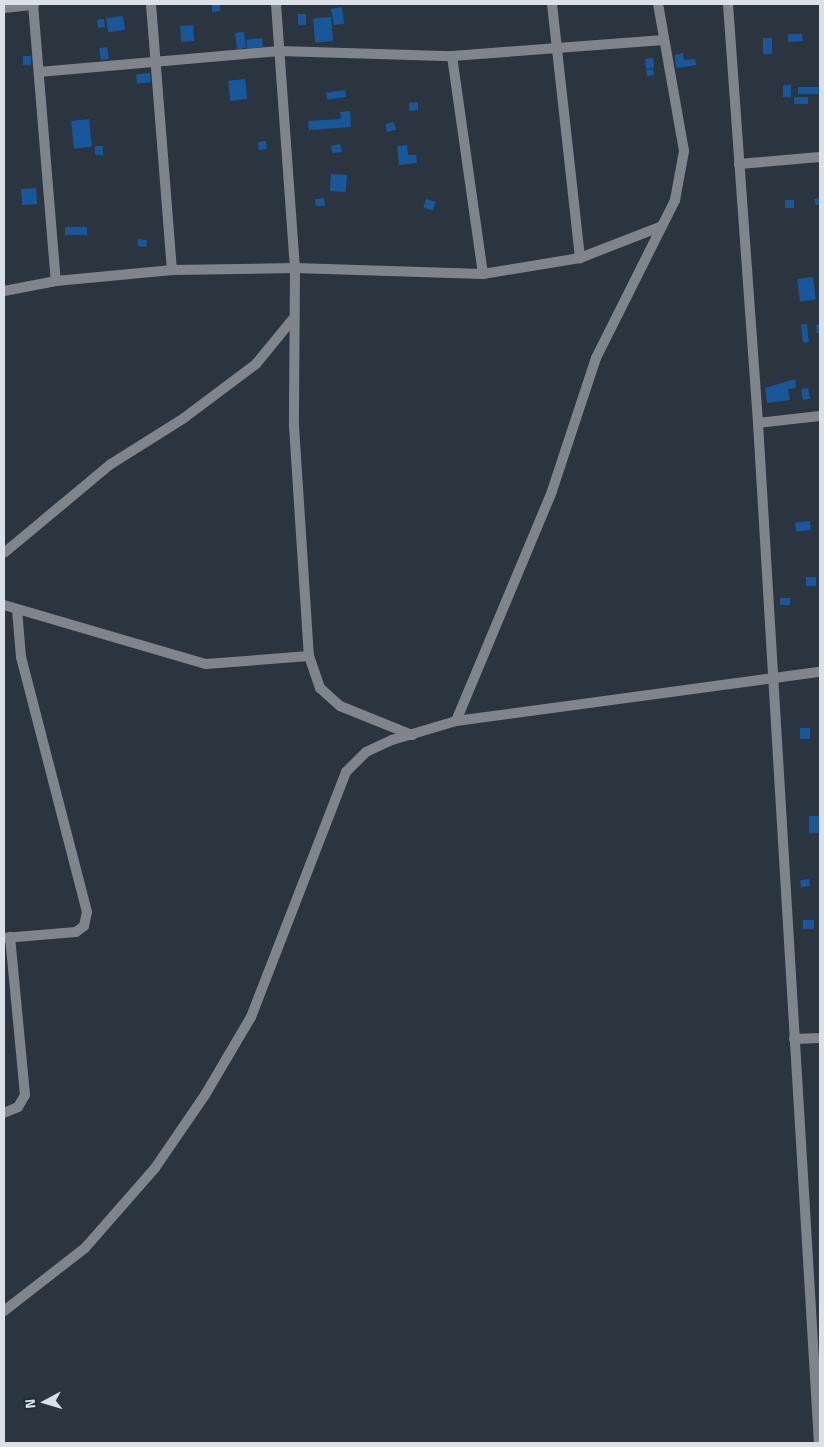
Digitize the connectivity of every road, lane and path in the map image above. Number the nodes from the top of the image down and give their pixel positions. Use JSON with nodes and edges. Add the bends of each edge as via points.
{"nodes":[{"id":1,"x":151,"y":4,"type":"edge"},
{"id":2,"x":276,"y":4,"type":"edge"},
{"id":3,"x":552,"y":4,"type":"edge"},
{"id":4,"x":658,"y":4,"type":"edge"},
{"id":5,"x":728,"y":4,"type":"edge"},
{"id":6,"x":34,"y":5,"type":"edge"},
{"id":7,"x":4,"y":8,"type":"edge"},
{"id":8,"x":663,"y":40,"type":"junction"},
{"id":9,"x":279,"y":51,"type":"junction"},
{"id":10,"x":555,"y":51,"type":"junction"},
{"id":11,"x":452,"y":56,"type":"junction"},
{"id":12,"x":155,"y":61,"type":"junction"},
{"id":13,"x":39,"y":72,"type":"junction"},
{"id":14,"x":820,"y":157,"type":"edge"},
{"id":15,"x":740,"y":164,"type":"junction"},
{"id":16,"x":662,"y":226,"type":"junction"},
{"id":17,"x":580,"y":258,"type":"junction"},
{"id":18,"x":295,"y":268,"type":"junction"},
{"id":19,"x":172,"y":270,"type":"junction"},
{"id":20,"x":483,"y":274,"type":"junction"},
{"id":21,"x":56,"y":281,"type":"junction"},
{"id":22,"x":4,"y":291,"type":"edge"},
{"id":23,"x":292,"y":320,"type":"junction"},
{"id":24,"x":820,"y":416,"type":"edge"},
{"id":25,"x":758,"y":422,"type":"junction"},
{"id":26,"x":4,"y":554,"type":"edge"},
{"id":27,"x":4,"y":605,"type":"edge"},
{"id":28,"x":17,"y":610,"type":"junction"},
{"id":29,"x":309,"y":656,"type":"junction"},
{"id":30,"x":820,"y":672,"type":"edge"},
{"id":31,"x":771,"y":678,"type":"junction"},
{"id":32,"x":456,"y":721,"type":"junction"},
{"id":33,"x":412,"y":735,"type":"junction"},
{"id":34,"x":7,"y":938,"type":"edge"},
{"id":35,"x":820,"y":1038,"type":"edge"},
{"id":36,"x":794,"y":1039,"type":"junction"},
{"id":37,"x":4,"y":1113,"type":"edge"},
{"id":38,"x":4,"y":1311,"type":"edge"},
{"id":39,"x":817,"y":1321,"type":"edge"},
{"id":40,"x":819,"y":1443,"type":"edge"}],
"edges":[{"from":1,"to":12,"type":"street"},
{"from":2,"to":9,"type":"street"},
{"from":3,"to":10,"type":"street"},
{"from":4,"to":8,"type":"street"},
{"from":5,"to":15,"type":"street"},
{"from":6,"to":7,"type":"street"},
{"from":6,"to":13,"type":"street"},
{"from":8,"to":10,"type":"street"},
{"from":8,"to":16,"type":"street","via":[[684,151],[674,200]]},
{"from":9,"to":11,"type":"street"},
{"from":9,"to":12,"type":"street"},
{"from":9,"to":18,"type":"street"},
{"from":10,"to":11,"type":"street"},
{"from":10,"to":17,"type":"street"},
{"from":11,"to":20,"type":"street"},
{"from":12,"to":13,"type":"street"},
{"from":12,"to":19,"type":"street"},
{"from":13,"to":21,"type":"street"},
{"from":14,"to":15,"type":"street"},
{"from":15,"to":25,"type":"street"},
{"from":16,"to":17,"type":"street"},
{"from":16,"to":32,"type":"street","via":[[596,358],[552,491]]},
{"from":17,"to":20,"type":"street"},
{"from":18,"to":19,"type":"street"},
{"from":18,"to":20,"type":"street"},
{"from":18,"to":23,"type":"street"},
{"from":19,"to":21,"type":"street"},
{"from":21,"to":22,"type":"street"},
{"from":23,"to":26,"type":"street","via":[[256,364],[184,418],[111,464]]},
{"from":23,"to":29,"type":"street"},
{"from":24,"to":25,"type":"street"},
{"from":25,"to":31,"type":"street"},
{"from":27,"to":28,"type":"street"},
{"from":28,"to":29,"type":"street","via":[[206,664]]},
{"from":28,"to":34,"type":"street","via":[[21,657],[87,912],[84,926],[76,932]]},
{"from":29,"to":33,"type":"street","via":[[320,688],[340,706]]},
{"from":30,"to":31,"type":"street"},
{"from":31,"to":32,"type":"street"},
{"from":31,"to":36,"type":"street"},
{"from":32,"to":33,"type":"street"},
{"from":33,"to":38,"type":"street","via":[[366,752],[346,772],[251,1018],[155,1168],[85,1248]]},
{"from":34,"to":37,"type":"street","via":[[25,1095],[18,1107]]},
{"from":35,"to":36,"type":"street"},
{"from":36,"to":39,"type":"street"},
{"from":39,"to":40,"type":"street"}]}
